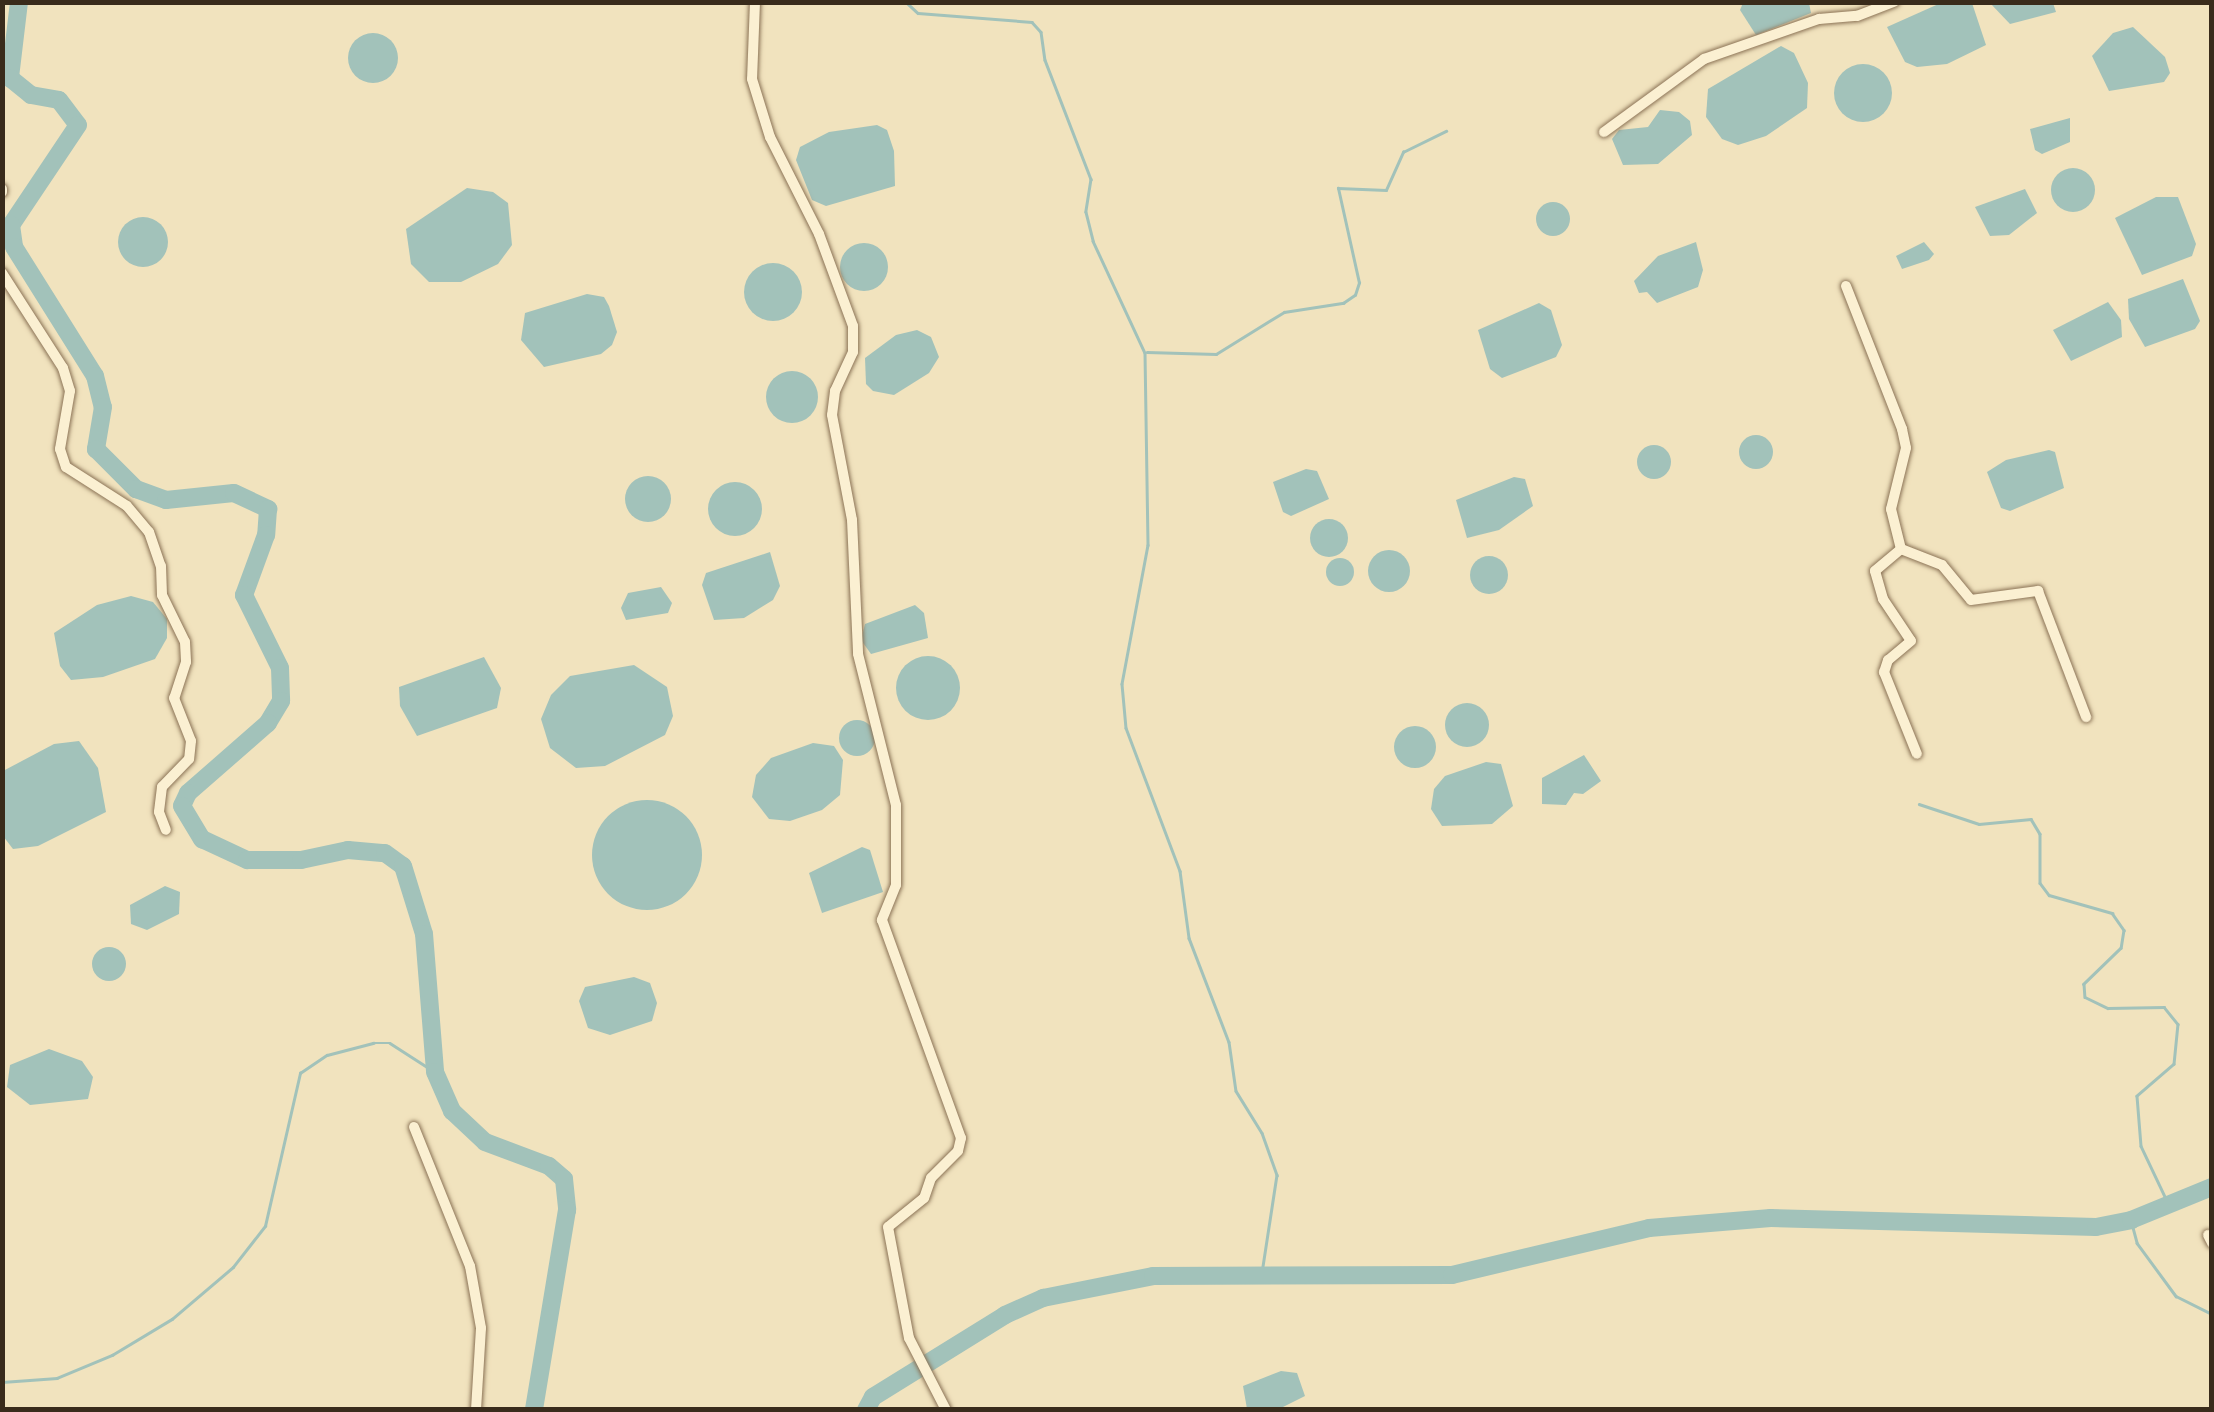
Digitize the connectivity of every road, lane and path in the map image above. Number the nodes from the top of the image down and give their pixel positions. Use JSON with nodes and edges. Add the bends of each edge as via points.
{"nodes":[{"id":1,"x":755,"y":2,"type":"edge"},
{"id":2,"x":1894,"y":2,"type":"edge"},
{"id":3,"x":1604,"y":132,"type":"dead end"},
{"id":4,"x":2,"y":273,"type":"edge"},
{"id":5,"x":1846,"y":286,"type":"dead end"},
{"id":6,"x":1901,"y":549,"type":"junction"},
{"id":7,"x":2086,"y":717,"type":"dead end"},
{"id":8,"x":1917,"y":754,"type":"dead end"},
{"id":9,"x":166,"y":830,"type":"dead end"},
{"id":10,"x":414,"y":1127,"type":"dead end"},
{"id":11,"x":476,"y":1410,"type":"edge"},
{"id":12,"x":946,"y":1410,"type":"edge"}],
"edges":[{"from":1,"to":12,"type":"street","via":[[752,79],[770,137],[819,234],[853,326],[854,352],[835,391],[832,415],[852,520],[858,654],[896,805],[896,885],[882,920],[961,1138],[924,1198],[888,1227],[908,1338]]},
{"from":2,"to":3,"type":"street","via":[[1704,59]]},
{"from":4,"to":9,"type":"street","via":[[63,368],[70,390],[60,449],[66,468],[127,506],[148,532],[161,566],[162,595],[184,642],[186,662],[174,698],[191,742],[189,759],[162,786],[159,812]]},
{"from":5,"to":6,"type":"street","via":[[1906,448],[1891,510]]},
{"from":6,"to":7,"type":"street","via":[[1942,565],[1970,600],[2038,591]]},
{"from":6,"to":8,"type":"street","via":[[1875,571],[1883,599],[1910,641],[1884,672]]},
{"from":10,"to":11,"type":"street","via":[[470,1266],[481,1328]]}]}
